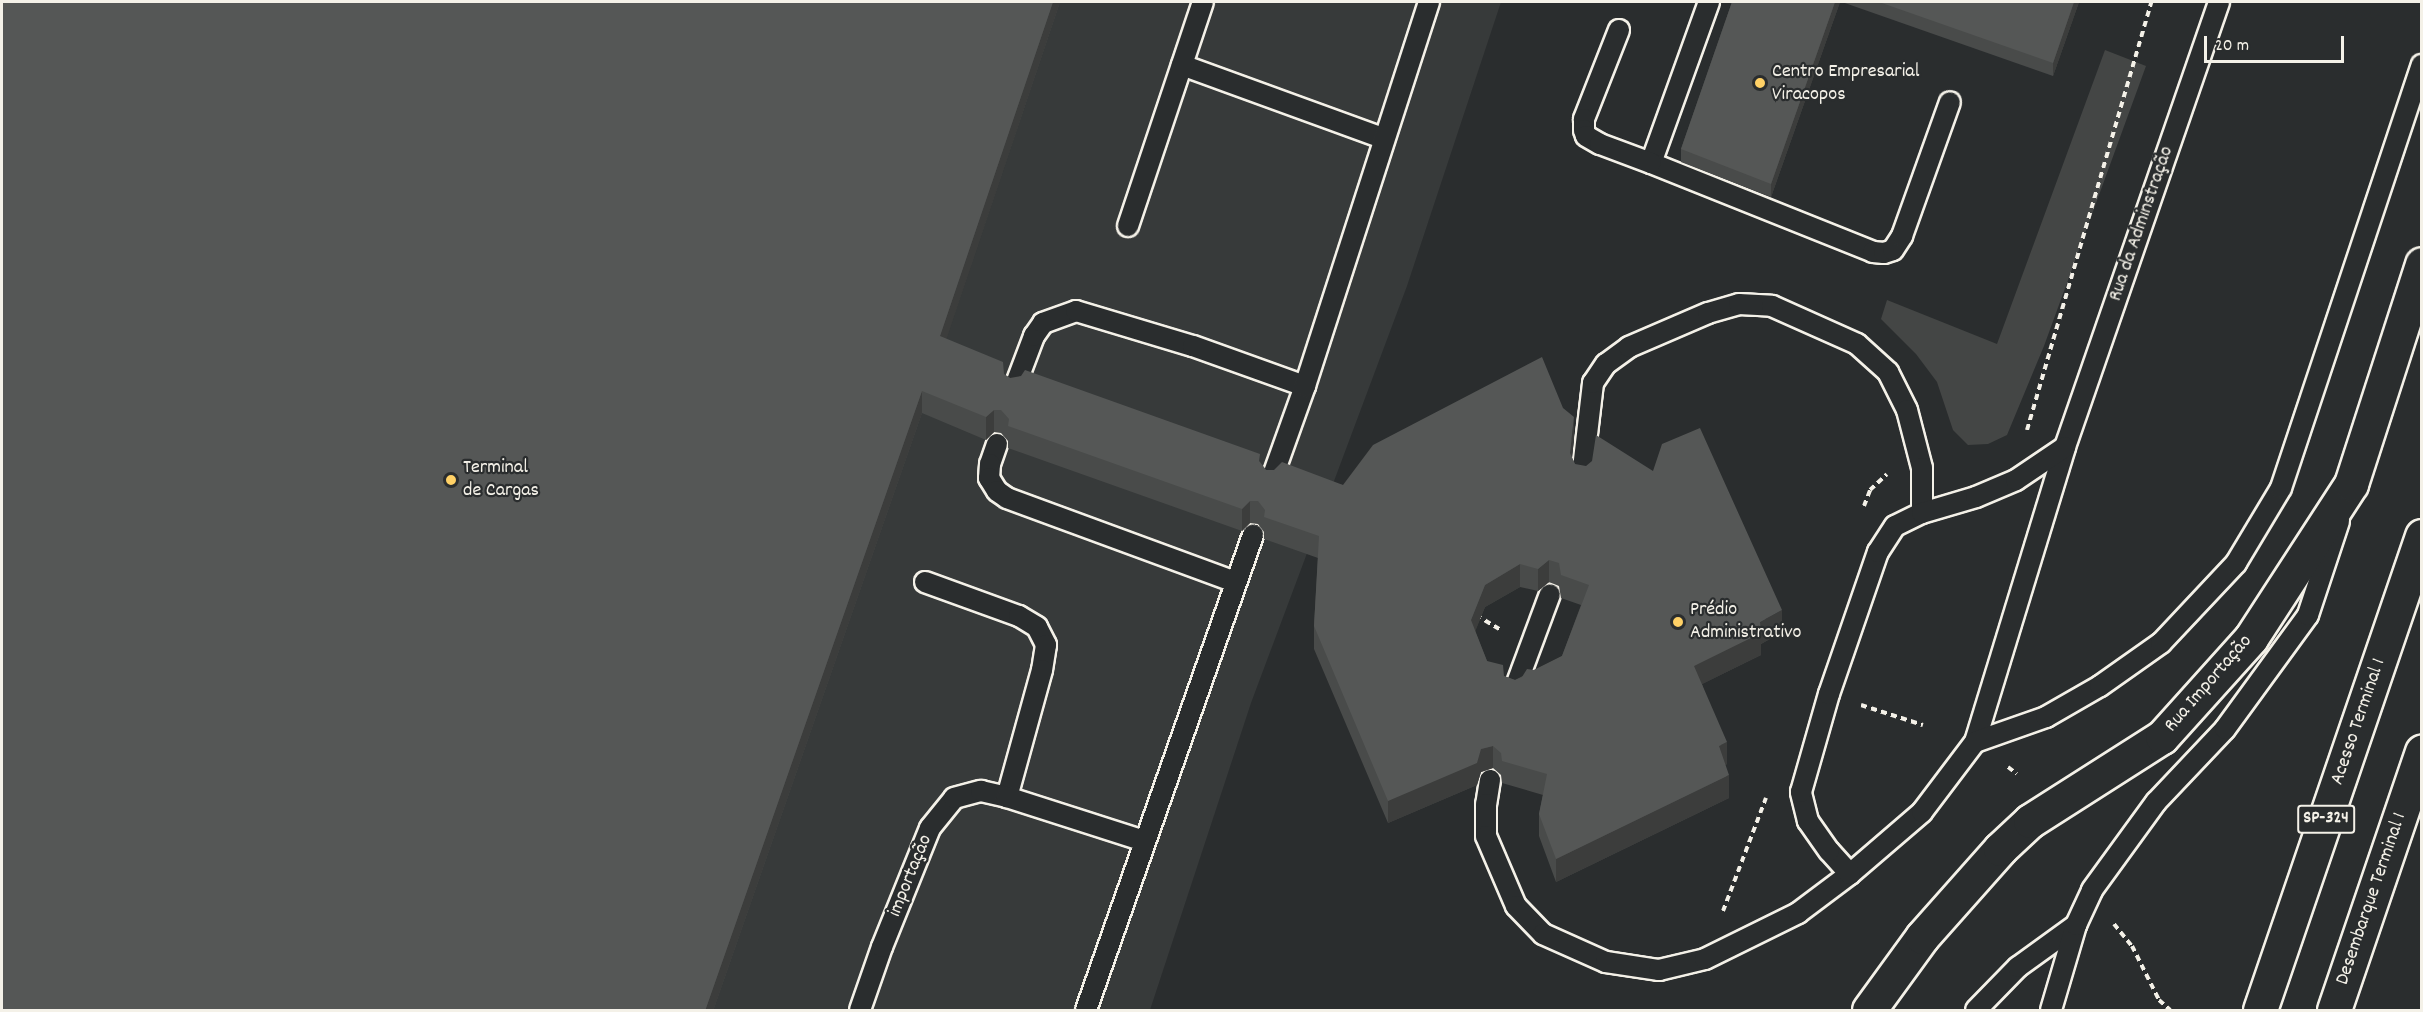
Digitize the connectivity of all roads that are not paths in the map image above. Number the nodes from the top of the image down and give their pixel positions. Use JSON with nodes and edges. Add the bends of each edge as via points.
{"nodes":[{"id":1,"x":1203,"y":2,"type":"edge"},
{"id":2,"x":1429,"y":2,"type":"edge"},
{"id":3,"x":1709,"y":2,"type":"edge"},
{"id":4,"x":2219,"y":2,"type":"edge"},
{"id":5,"x":1619,"y":30,"type":"dead end"},
{"id":6,"x":2421,"y":65,"type":"edge"},
{"id":7,"x":1182,"y":66,"type":"junction"},
{"id":8,"x":1950,"y":102,"type":"dead end"},
{"id":9,"x":1383,"y":138,"type":"junction"},
{"id":10,"x":1651,"y":163,"type":"junction"},
{"id":11,"x":1128,"y":226,"type":"dead end"},
{"id":12,"x":2421,"y":264,"type":"edge"},
{"id":13,"x":1305,"y":386,"type":"junction"},
{"id":14,"x":1014,"y":389,"type":"edge"},
{"id":15,"x":997,"y":444,"type":"edge"},
{"id":16,"x":2065,"y":447,"type":"junction"},
{"id":17,"x":1582,"y":477,"type":"edge"},
{"id":18,"x":1271,"y":481,"type":"edge"},
{"id":19,"x":2351,"y":484,"type":"junction"},
{"id":20,"x":1922,"y":513,"type":"junction"},
{"id":21,"x":1253,"y":535,"type":"edge"},
{"id":22,"x":2421,"y":536,"type":"edge"},
{"id":23,"x":925,"y":582,"type":"dead end"},
{"id":24,"x":1234,"y":582,"type":"junction"},
{"id":25,"x":1550,"y":594,"type":"edge"},
{"id":26,"x":1514,"y":691,"type":"edge"},
{"id":27,"x":1975,"y":742,"type":"junction"},
{"id":28,"x":2421,"y":752,"type":"edge"},
{"id":29,"x":1490,"y":780,"type":"edge"},
{"id":30,"x":1007,"y":796,"type":"junction"},
{"id":31,"x":1144,"y":841,"type":"junction"},
{"id":32,"x":1850,"y":874,"type":"junction"},
{"id":33,"x":2076,"y":925,"type":"junction"},
{"id":34,"x":860,"y":1011,"type":"edge"},
{"id":35,"x":1086,"y":1011,"type":"edge"},
{"id":36,"x":1869,"y":1011,"type":"edge"},
{"id":37,"x":1976,"y":1011,"type":"edge"},
{"id":38,"x":2050,"y":1011,"type":"edge"},
{"id":39,"x":2260,"y":1011,"type":"edge"},
{"id":40,"x":2334,"y":1011,"type":"edge"}],
"edges":[{"from":1,"to":7,"type":"lane"},
{"from":2,"to":9,"type":"lane"},
{"from":3,"to":10,"type":"lane"},
{"from":4,"to":16,"type":"lane","name":"Rua da Adminstração"},
{"from":5,"to":10,"type":"lane","via":[[1584,119],[1584,130],[1586,136],[1600,144]]},
{"from":6,"to":27,"type":"lane","via":[[2281,488],[2236,563],[2161,643],[2100,686],[2046,717]]},
{"from":7,"to":9,"type":"lane"},
{"from":7,"to":11,"type":"lane"},
{"from":8,"to":10,"type":"lane","via":[[1902,236],[1893,250],[1884,253],[1873,252]]},
{"from":9,"to":13,"type":"lane"},
{"from":12,"to":19,"type":"street","name":"Rua Importação"},
{"from":13,"to":14,"type":"lane","via":[[1193,346],[1076,312],[1043,323],[1034,336]]},
{"from":13,"to":18,"type":"lane"},
{"from":15,"to":24,"type":"lane","via":[[989,478],[1007,498]]},
{"from":16,"to":20,"type":"lane","via":[[2016,480]]},
{"from":16,"to":27,"type":"lane","name":"Rua da Adminstração"},
{"from":17,"to":20,"type":"lane","via":[[1593,383],[1606,364],[1629,347],[1708,314],[1739,304],[1772,306],[1857,344],[1888,372],[1907,410],[1922,468]]},
{"from":19,"to":33,"type":"lane","via":[[2308,615],[2225,729],[2156,802],[2092,890]]},
{"from":19,"to":36,"type":"street","name":"Rua Importação","via":[[2251,638],[2162,737],[2030,821],[2007,842],[1922,937]]},
{"from":20,"to":32,"type":"lane","via":[[1895,526],[1878,552],[1829,694],[1801,792],[1808,821]]},
{"from":21,"to":24,"type":"lane"},
{"from":22,"to":39,"type":"street","name":"Acesso Terminal 1","number":"SP-324"},
{"from":23,"to":30,"type":"lane","via":[[1019,616],[1037,627],[1046,645]]},
{"from":24,"to":31,"type":"lane"},
{"from":25,"to":26,"type":"lane"},
{"from":27,"to":32,"type":"lane","via":[[1922,812]]},
{"from":28,"to":40,"type":"street","name":"Desembarque Terminal 1"},
{"from":29,"to":32,"type":"lane","via":[[1486,836],[1516,906],[1543,934],[1606,962],[1659,970],[1705,959],[1798,913]]},
{"from":30,"to":31,"type":"lane","name":"importação"},
{"from":30,"to":34,"type":"lane","name":"importação","via":[[981,791],[954,798],[930,828]]},
{"from":31,"to":35,"type":"lane"},
{"from":33,"to":37,"type":"lane","via":[[2018,967]]},
{"from":33,"to":38,"type":"lane"}]}
